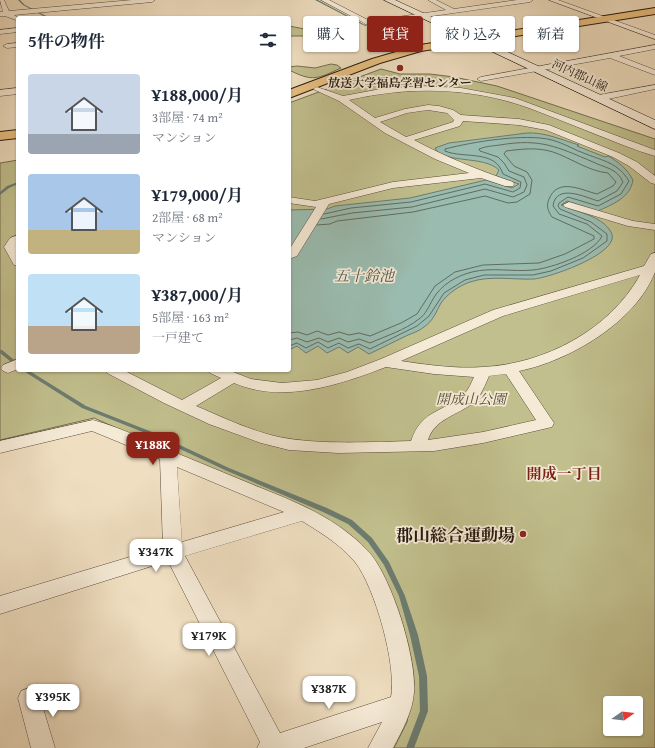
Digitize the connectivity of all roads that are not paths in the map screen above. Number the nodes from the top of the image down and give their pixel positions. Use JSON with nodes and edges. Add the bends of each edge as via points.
{"nodes":[{"id":1,"x":0,"y":0,"type":"edge"},
{"id":2,"x":152,"y":0,"type":"edge"},
{"id":3,"x":324,"y":0,"type":"edge"},
{"id":4,"x":388,"y":0,"type":"edge"},
{"id":5,"x":431,"y":0,"type":"edge"},
{"id":6,"x":500,"y":0,"type":"edge"},
{"id":7,"x":530,"y":0,"type":"edge"},
{"id":8,"x":552,"y":0,"type":"edge"},
{"id":9,"x":131,"y":1,"type":"edge"},
{"id":10,"x":507,"y":3,"type":"junction"},
{"id":11,"x":453,"y":11,"type":"junction"},
{"id":12,"x":655,"y":11,"type":"edge"},
{"id":13,"x":3,"y":14,"type":"edge"},
{"id":14,"x":421,"y":15,"type":"junction"},
{"id":15,"x":413,"y":16,"type":"edge"},
{"id":16,"x":16,"y":18,"type":"edge"},
{"id":17,"x":605,"y":19,"type":"junction"},
{"id":18,"x":431,"y":20,"type":"edge"},
{"id":19,"x":367,"y":22,"type":"edge"},
{"id":20,"x":16,"y":30,"type":"edge"},
{"id":21,"x":0,"y":32,"type":"edge"},
{"id":22,"x":515,"y":33,"type":"edge"},
{"id":23,"x":655,"y":37,"type":"edge"},
{"id":24,"x":16,"y":38,"type":"edge"},
{"id":25,"x":0,"y":40,"type":"edge"},
{"id":26,"x":16,"y":45,"type":"edge"},
{"id":27,"x":7,"y":46,"type":"dead end"},
{"id":28,"x":655,"y":47,"type":"edge"},
{"id":29,"x":406,"y":52,"type":"edge"},
{"id":30,"x":500,"y":52,"type":"edge"},
{"id":31,"x":610,"y":55,"type":"junction"},
{"id":32,"x":535,"y":68,"type":"junction"},
{"id":33,"x":655,"y":73,"type":"edge"},
{"id":34,"x":481,"y":78,"type":"dead end"},
{"id":35,"x":466,"y":82,"type":"dead end"},
{"id":36,"x":655,"y":87,"type":"edge"},
{"id":37,"x":317,"y":89,"type":"dead end"},
{"id":38,"x":458,"y":90,"type":"junction"},
{"id":39,"x":16,"y":91,"type":"edge"},
{"id":40,"x":0,"y":93,"type":"edge"},
{"id":41,"x":291,"y":93,"type":"edge"},
{"id":42,"x":599,"y":98,"type":"junction"},
{"id":43,"x":342,"y":99,"type":"junction"},
{"id":44,"x":440,"y":109,"type":"junction"},
{"id":45,"x":459,"y":118,"type":"junction"},
{"id":46,"x":373,"y":121,"type":"junction"},
{"id":47,"x":655,"y":125,"type":"edge"},
{"id":48,"x":16,"y":134,"type":"edge"},
{"id":49,"x":0,"y":136,"type":"edge"},
{"id":50,"x":405,"y":140,"type":"junction"},
{"id":51,"x":655,"y":153,"type":"edge"},
{"id":52,"x":482,"y":175,"type":"junction"},
{"id":53,"x":655,"y":181,"type":"edge"},
{"id":54,"x":509,"y":184,"type":"dead end"},
{"id":55,"x":291,"y":200,"type":"edge"},
{"id":56,"x":325,"y":202,"type":"junction"},
{"id":57,"x":569,"y":204,"type":"dead end"},
{"id":58,"x":655,"y":227,"type":"edge"},
{"id":59,"x":16,"y":240,"type":"edge"},
{"id":60,"x":291,"y":254,"type":"edge"},
{"id":61,"x":16,"y":258,"type":"edge"},
{"id":62,"x":652,"y":263,"type":"edge"},
{"id":63,"x":386,"y":362,"type":"junction"},
{"id":64,"x":510,"y":369,"type":"junction"},
{"id":65,"x":116,"y":372,"type":"edge"},
{"id":66,"x":218,"y":372,"type":"edge"},
{"id":67,"x":483,"y":372,"type":"junction"},
{"id":68,"x":230,"y":379,"type":"junction"},
{"id":69,"x":183,"y":406,"type":"junction"},
{"id":70,"x":418,"y":446,"type":"junction"},
{"id":71,"x":0,"y":447,"type":"edge"},
{"id":72,"x":168,"y":456,"type":"junction"},
{"id":73,"x":304,"y":513,"type":"junction"},
{"id":74,"x":174,"y":552,"type":"junction"},
{"id":75,"x":0,"y":605,"type":"edge"},
{"id":76,"x":29,"y":698,"type":"dead end"},
{"id":77,"x":400,"y":705,"type":"junction"},
{"id":78,"x":271,"y":747,"type":"edge"},
{"id":79,"x":43,"y":748,"type":"edge"},
{"id":80,"x":380,"y":748,"type":"edge"}],
"edges":[{"from":1,"to":13,"type":"street"},
{"from":2,"to":9,"type":"street"},
{"from":3,"to":19,"type":"street"},
{"from":4,"to":14,"type":"main road","name":"河内郡山線"},
{"from":5,"to":11,"type":"street"},
{"from":6,"to":10,"type":"street"},
{"from":7,"to":10,"type":"street"},
{"from":8,"to":17,"type":"street"},
{"from":9,"to":13,"type":"street"},
{"from":10,"to":11,"type":"street"},
{"from":11,"to":14,"type":"street"},
{"from":12,"to":17,"type":"highway"},
{"from":13,"to":16,"type":"street"},
{"from":14,"to":15,"type":"street"},
{"from":14,"to":18,"type":"main road","name":"河内郡山線"},
{"from":17,"to":22,"type":"highway"},
{"from":17,"to":23,"type":"street"},
{"from":20,"to":21,"type":"street"},
{"from":24,"to":25,"type":"street"},
{"from":26,"to":27,"type":"street"},
{"from":28,"to":31,"type":"street"},
{"from":29,"to":41,"type":"highway"},
{"from":30,"to":32,"type":"main road","name":"河内郡山線"},
{"from":31,"to":32,"type":"street"},
{"from":31,"to":33,"type":"street"},
{"from":32,"to":34,"type":"street"},
{"from":32,"to":42,"type":"main road","name":"河内郡山線"},
{"from":35,"to":38,"type":"street"},
{"from":36,"to":42,"type":"street"},
{"from":37,"to":43,"type":"street"},
{"from":38,"to":43,"type":"street","via":[[427,88],[385,91]]},
{"from":38,"to":44,"type":"street"},
{"from":38,"to":51,"type":"street","via":[[487,94],[520,103]]},
{"from":39,"to":40,"type":"street"},
{"from":42,"to":47,"type":"main road","name":"河内郡山線"},
{"from":43,"to":46,"type":"street"},
{"from":44,"to":45,"type":"street"},
{"from":44,"to":46,"type":"street","via":[[419,108]]},
{"from":45,"to":50,"type":"street","via":[[457,124]]},
{"from":45,"to":53,"type":"street","via":[[519,122],[550,128],[616,155]]},
{"from":46,"to":50,"type":"street"},
{"from":48,"to":49,"type":"highway"},
{"from":50,"to":52,"type":"street"},
{"from":52,"to":54,"type":"street"},
{"from":52,"to":56,"type":"street","via":[[392,185]]},
{"from":55,"to":56,"type":"street","via":[[309,204]]},
{"from":56,"to":60,"type":"street"},
{"from":57,"to":58,"type":"street","via":[[632,224]]},
{"from":59,"to":61,"type":"street","via":[[10,247]]},
{"from":62,"to":63,"type":"street","via":[[584,288],[514,307]]},
{"from":62,"to":64,"type":"street","via":[[631,299],[610,321],[577,344],[544,359]]},
{"from":63,"to":67,"type":"street","via":[[448,371]]},
{"from":63,"to":68,"type":"street","via":[[339,379],[294,387],[263,387]]},
{"from":64,"to":67,"type":"street"},
{"from":64,"to":70,"type":"street","via":[[546,423],[485,438]]},
{"from":65,"to":69,"type":"street"},
{"from":66,"to":68,"type":"street"},
{"from":67,"to":70,"type":"street","via":[[475,391],[468,399],[426,424]]},
{"from":68,"to":69,"type":"street"},
{"from":69,"to":70,"type":"street","via":[[246,432],[304,447]]},
{"from":71,"to":72,"type":"street","via":[[93,425]]},
{"from":72,"to":73,"type":"street"},
{"from":72,"to":74,"type":"street"},
{"from":73,"to":74,"type":"street"},
{"from":73,"to":77,"type":"street","via":[[346,541],[363,559],[375,579],[385,603],[400,660],[404,691]]},
{"from":74,"to":75,"type":"street"},
{"from":74,"to":78,"type":"street"},
{"from":76,"to":79,"type":"street"},
{"from":77,"to":78,"type":"street"},
{"from":77,"to":80,"type":"street","via":[[391,730]]}]}
